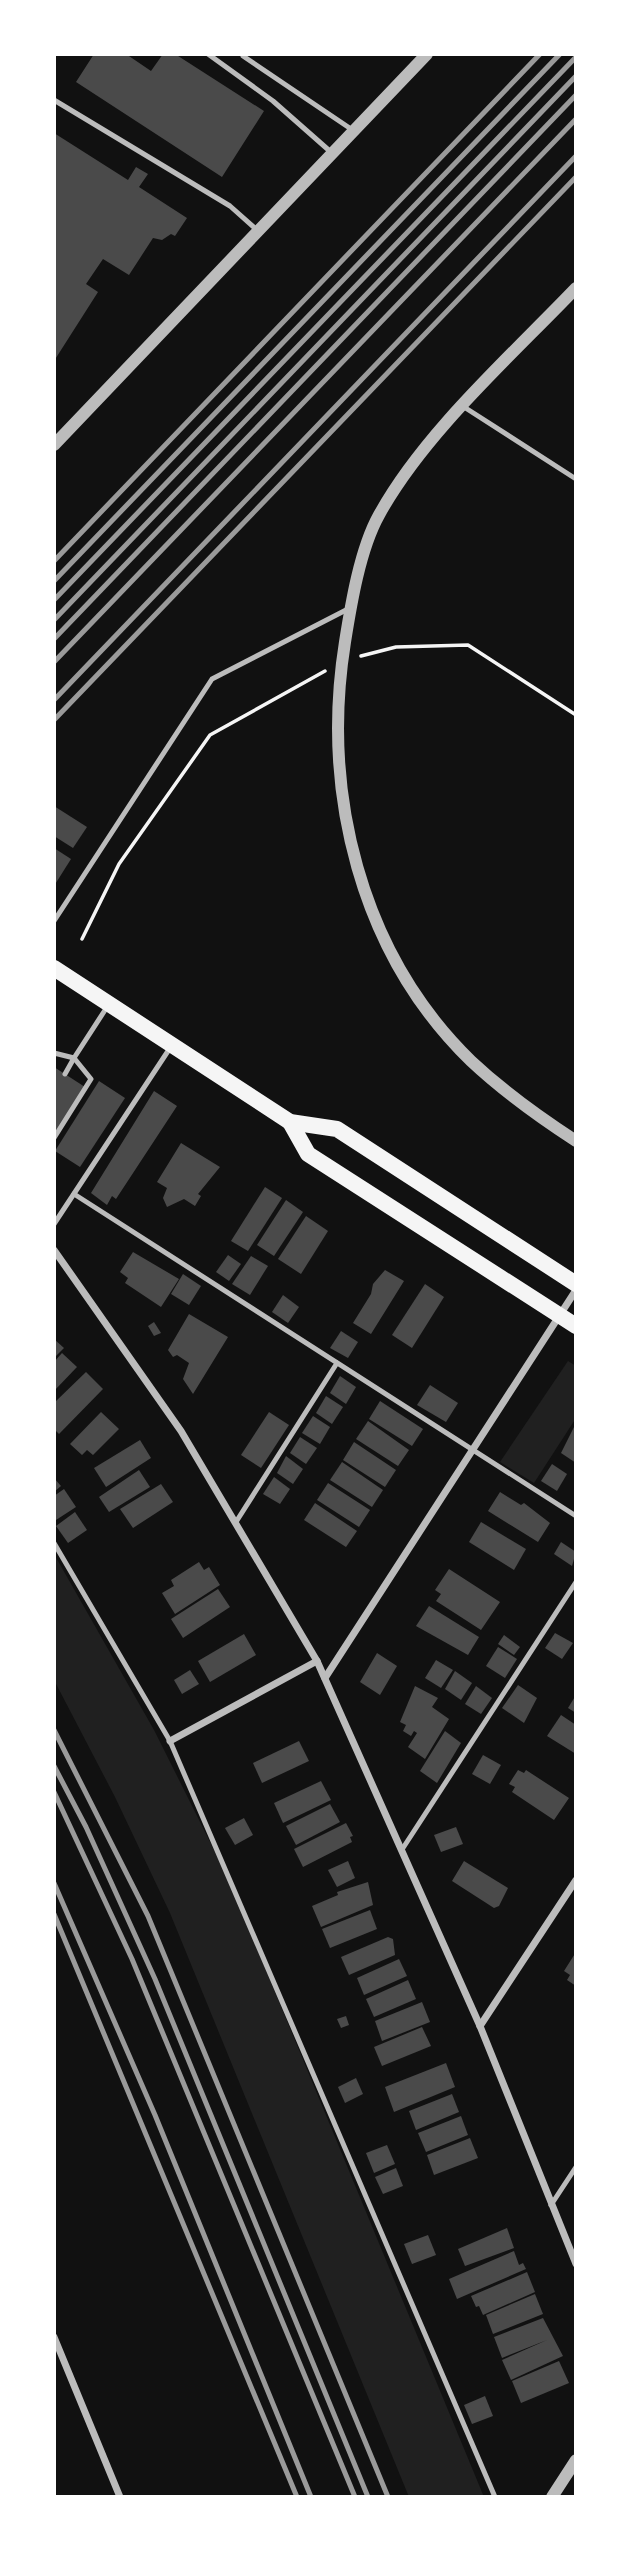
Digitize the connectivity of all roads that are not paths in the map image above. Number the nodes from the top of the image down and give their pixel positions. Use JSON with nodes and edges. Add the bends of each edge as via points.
{"nodes":[{"id":1,"x":208,"y":54,"type":"edge"},
{"id":2,"x":244,"y":54,"type":"edge"},
{"id":3,"x":427,"y":54,"type":"edge"},
{"id":4,"x":54,"y":100,"type":"edge"},
{"id":5,"x":354,"y":131,"type":"junction"},
{"id":6,"x":332,"y":153,"type":"junction"},
{"id":7,"x":258,"y":230,"type":"junction"},
{"id":8,"x":576,"y":288,"type":"edge"},
{"id":9,"x":463,"y":406,"type":"junction"},
{"id":10,"x":54,"y":445,"type":"edge"},
{"id":11,"x":576,"y":479,"type":"edge"},
{"id":12,"x":351,"y":608,"type":"junction"},
{"id":13,"x":54,"y":920,"type":"edge"},
{"id":14,"x":54,"y":968,"type":"edge"},
{"id":15,"x":109,"y":1004,"type":"junction"},
{"id":16,"x":172,"y":1045,"type":"junction"},
{"id":17,"x":54,"y":1053,"type":"edge"},
{"id":18,"x":74,"y":1058,"type":"junction"},
{"id":19,"x":65,"y":1074,"type":"dead end"},
{"id":20,"x":290,"y":1122,"type":"junction"},
{"id":21,"x":54,"y":1138,"type":"edge"},
{"id":22,"x":576,"y":1141,"type":"edge"},
{"id":23,"x":74,"y":1194,"type":"junction"},
{"id":24,"x":54,"y":1224,"type":"edge"},
{"id":25,"x":54,"y":1250,"type":"edge"},
{"id":26,"x":576,"y":1284,"type":"edge"},
{"id":27,"x":576,"y":1290,"type":"edge"},
{"id":28,"x":559,"y":1316,"type":"junction"},
{"id":29,"x":576,"y":1326,"type":"edge"},
{"id":30,"x":337,"y":1363,"type":"junction"},
{"id":31,"x":474,"y":1450,"type":"junction"},
{"id":32,"x":576,"y":1516,"type":"edge"},
{"id":33,"x":236,"y":1522,"type":"junction"},
{"id":34,"x":54,"y":1543,"type":"edge"},
{"id":35,"x":576,"y":1582,"type":"edge"},
{"id":36,"x":317,"y":1661,"type":"junction"},
{"id":37,"x":325,"y":1678,"type":"junction"},
{"id":38,"x":170,"y":1741,"type":"junction"},
{"id":39,"x":403,"y":1848,"type":"junction"},
{"id":40,"x":576,"y":1880,"type":"edge"},
{"id":41,"x":480,"y":2026,"type":"junction"},
{"id":42,"x":576,"y":2167,"type":"edge"},
{"id":43,"x":551,"y":2205,"type":"junction"},
{"id":44,"x":576,"y":2264,"type":"edge"},
{"id":45,"x":54,"y":2337,"type":"edge"},
{"id":46,"x":576,"y":2460,"type":"edge"},
{"id":47,"x":120,"y":2497,"type":"edge"},
{"id":48,"x":495,"y":2497,"type":"edge"},
{"id":49,"x":552,"y":2497,"type":"edge"}],
"edges":[{"from":1,"to":6,"type":"lane","via":[[273,101]]},
{"from":2,"to":5,"type":"lane"},
{"from":3,"to":5,"type":"street"},
{"from":4,"to":7,"type":"lane","via":[[230,206]]},
{"from":5,"to":6,"type":"street"},
{"from":6,"to":7,"type":"street"},
{"from":7,"to":10,"type":"street"},
{"from":8,"to":9,"type":"street"},
{"from":9,"to":11,"type":"lane"},
{"from":9,"to":12,"type":"street","via":[[398,482],[377,518]]},
{"from":12,"to":13,"type":"lane","via":[[212,679]]},
{"from":12,"to":22,"type":"street","via":[[337,714],[337,758],[343,810],[368,901],[411,986],[437,1023],[503,1089]]},
{"from":14,"to":15,"type":"main road"},
{"from":15,"to":16,"type":"main road"},
{"from":15,"to":18,"type":"lane"},
{"from":16,"to":20,"type":"main road"},
{"from":16,"to":23,"type":"lane"},
{"from":17,"to":18,"type":"lane"},
{"from":18,"to":19,"type":"lane"},
{"from":18,"to":21,"type":"lane","via":[[91,1079]]},
{"from":20,"to":26,"type":"main road","via":[[337,1129]]},
{"from":20,"to":28,"type":"main road","via":[[307,1154]]},
{"from":23,"to":24,"type":"lane"},
{"from":23,"to":30,"type":"lane"},
{"from":25,"to":33,"type":"street","via":[[181,1431]]},
{"from":27,"to":28,"type":"street"},
{"from":28,"to":29,"type":"main road"},
{"from":28,"to":31,"type":"street"},
{"from":30,"to":31,"type":"lane"},
{"from":30,"to":33,"type":"lane"},
{"from":31,"to":32,"type":"lane"},
{"from":31,"to":37,"type":"street"},
{"from":33,"to":36,"type":"street"},
{"from":34,"to":38,"type":"lane"},
{"from":35,"to":39,"type":"lane"},
{"from":36,"to":37,"type":"street"},
{"from":36,"to":38,"type":"street"},
{"from":37,"to":39,"type":"street"},
{"from":38,"to":48,"type":"lane"},
{"from":39,"to":41,"type":"street"},
{"from":40,"to":41,"type":"street"},
{"from":41,"to":43,"type":"street"},
{"from":42,"to":43,"type":"lane"},
{"from":43,"to":44,"type":"street"},
{"from":45,"to":47,"type":"street"},
{"from":46,"to":49,"type":"street"}]}
